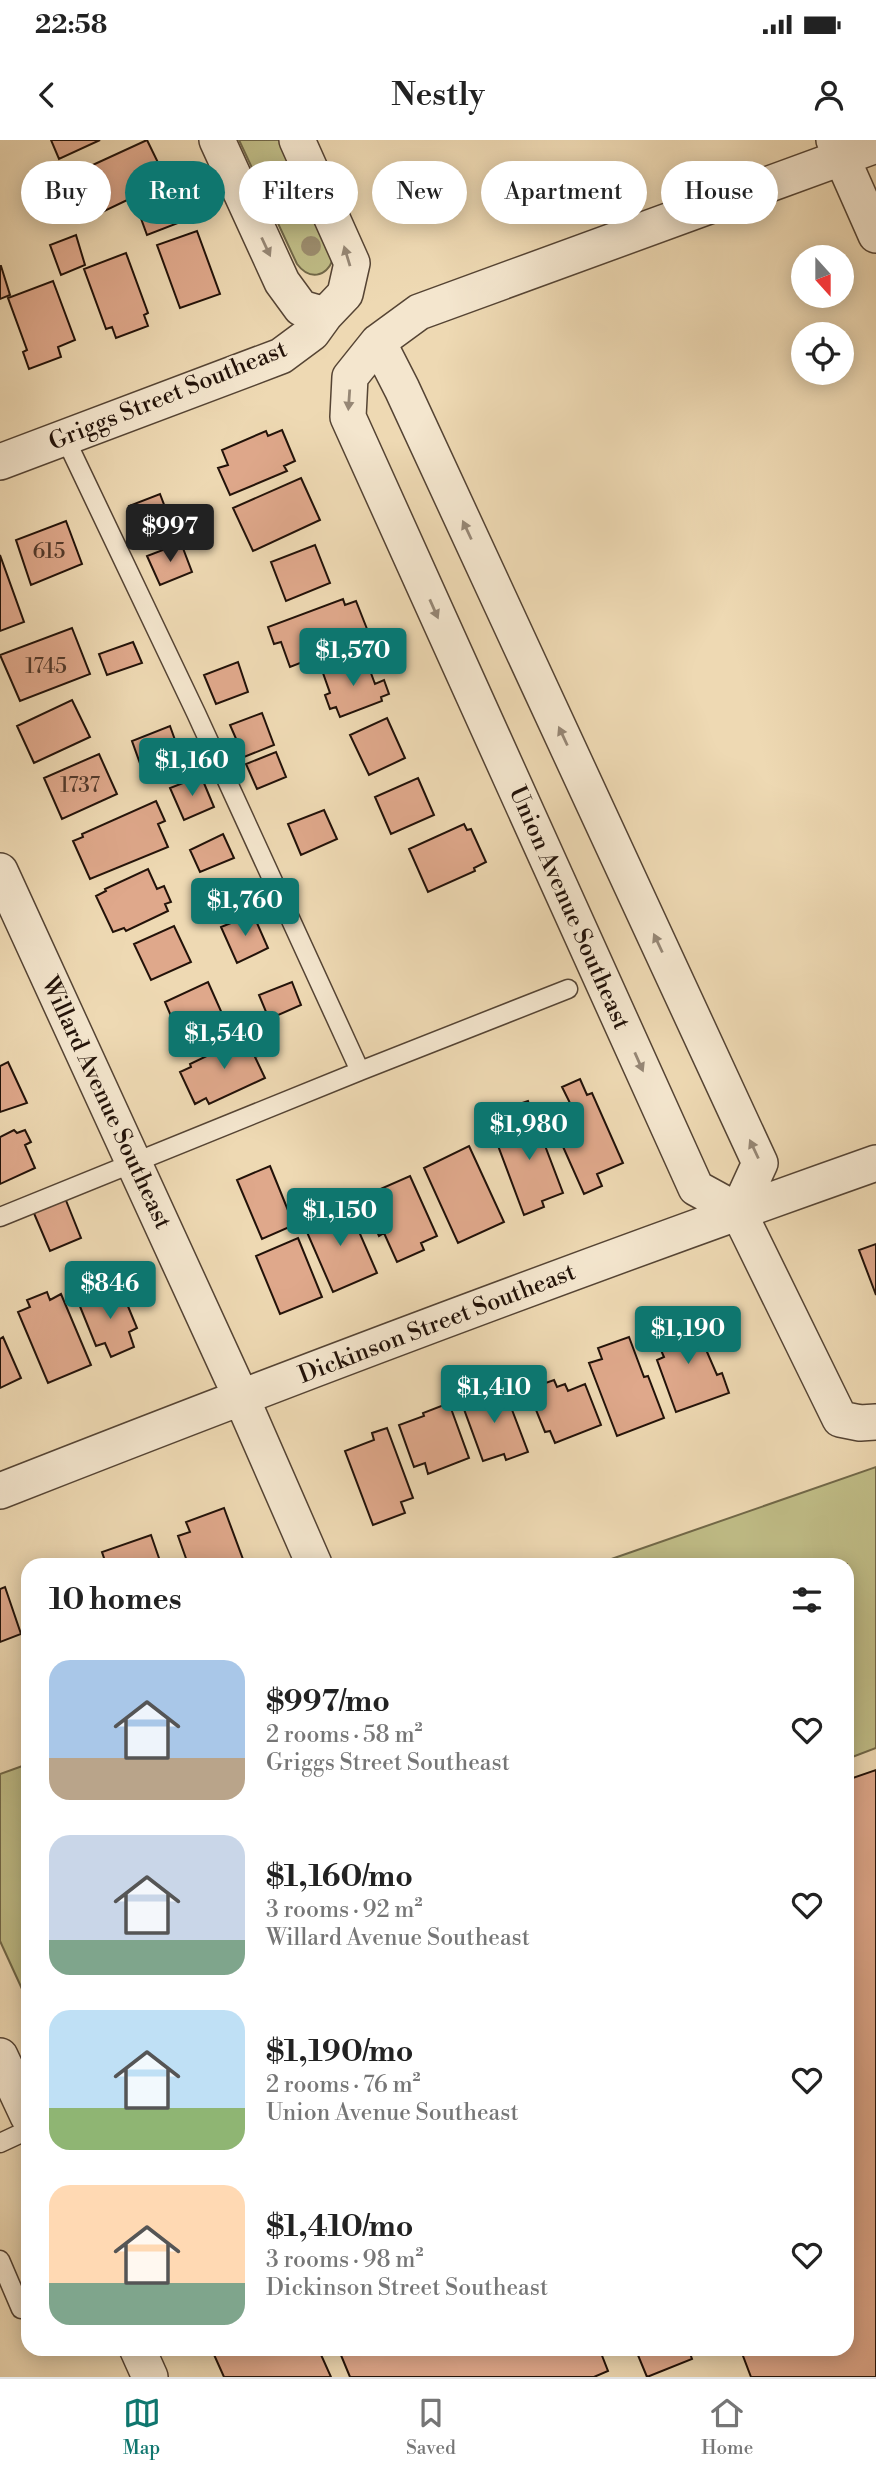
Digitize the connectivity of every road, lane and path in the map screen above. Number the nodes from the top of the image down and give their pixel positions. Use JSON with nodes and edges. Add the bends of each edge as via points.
{"nodes":[{"id":1,"x":217,"y":140,"type":"edge"},
{"id":2,"x":297,"y":140,"type":"edge"},
{"id":3,"x":876,"y":145,"type":"edge"},
{"id":4,"x":838,"y":149,"type":"edge"},
{"id":5,"x":876,"y":235,"type":"edge"},
{"id":6,"x":325,"y":315,"type":"junction"},
{"id":7,"x":378,"y":342,"type":"junction"},
{"id":8,"x":65,"y":438,"type":"junction"},
{"id":9,"x":0,"y":462,"type":"edge"},
{"id":10,"x":0,"y":871,"type":"edge"},
{"id":11,"x":568,"y":989,"type":"dead end"},
{"id":12,"x":360,"y":1071,"type":"junction"},
{"id":13,"x":133,"y":1161,"type":"junction"},
{"id":14,"x":876,"y":1163,"type":"edge"},
{"id":15,"x":738,"y":1211,"type":"junction"},
{"id":16,"x":0,"y":1217,"type":"edge"},
{"id":17,"x":241,"y":1397,"type":"junction"},
{"id":18,"x":876,"y":1422,"type":"edge"},
{"id":19,"x":0,"y":1491,"type":"edge"},
{"id":20,"x":311,"y":1558,"type":"edge"},
{"id":21,"x":0,"y":2056,"type":"edge"},
{"id":22,"x":21,"y":2101,"type":"edge"},
{"id":23,"x":21,"y":2133,"type":"edge"},
{"id":24,"x":0,"y":2143,"type":"edge"},
{"id":25,"x":0,"y":2260,"type":"edge"},
{"id":26,"x":21,"y":2309,"type":"dead end"},
{"id":27,"x":141,"y":2356,"type":"edge"},
{"id":28,"x":150,"y":2377,"type":"edge"}],
"edges":[{"from":1,"to":6,"type":"street","one_way":true,"via":[[282,282],[301,308]]},
{"from":6,"to":2,"type":"street","one_way":true,"via":[[345,294],[352,263]]},
{"from":3,"to":4,"type":"street"},
{"from":4,"to":5,"type":"street"},
{"from":4,"to":7,"type":"street","via":[[419,312]]},
{"from":6,"to":8,"type":"street","name":"Griggs Street Southeast","via":[[312,333],[281,356]]},
{"from":15,"to":7,"type":"street","one_way":true,"via":[[760,1163]]},
{"from":7,"to":15,"type":"street","name":"Union Avenue Southeast","one_way":true,"via":[[350,377],[348,417],[696,1188]]},
{"from":8,"to":9,"type":"street","name":"Griggs Street Southeast"},
{"from":8,"to":12,"type":"lane"},
{"from":10,"to":13,"type":"street","name":"Willard Avenue Southeast"},
{"from":11,"to":12,"type":"lane"},
{"from":12,"to":13,"type":"lane"},
{"from":13,"to":16,"type":"lane"},
{"from":13,"to":17,"type":"street","name":"Willard Avenue Southeast"},
{"from":14,"to":15,"type":"street","name":"Dickinson Street Southeast"},
{"from":15,"to":17,"type":"street","name":"Dickinson Street Southeast"},
{"from":15,"to":18,"type":"street","via":[[840,1419]]},
{"from":17,"to":19,"type":"street","name":"Dickinson Street Southeast"},
{"from":17,"to":20,"type":"street","name":"Willard Avenue Southeast"},
{"from":21,"to":22,"type":"street"},
{"from":23,"to":24,"type":"lane"},
{"from":25,"to":26,"type":"lane"},
{"from":27,"to":28,"type":"street"}]}
